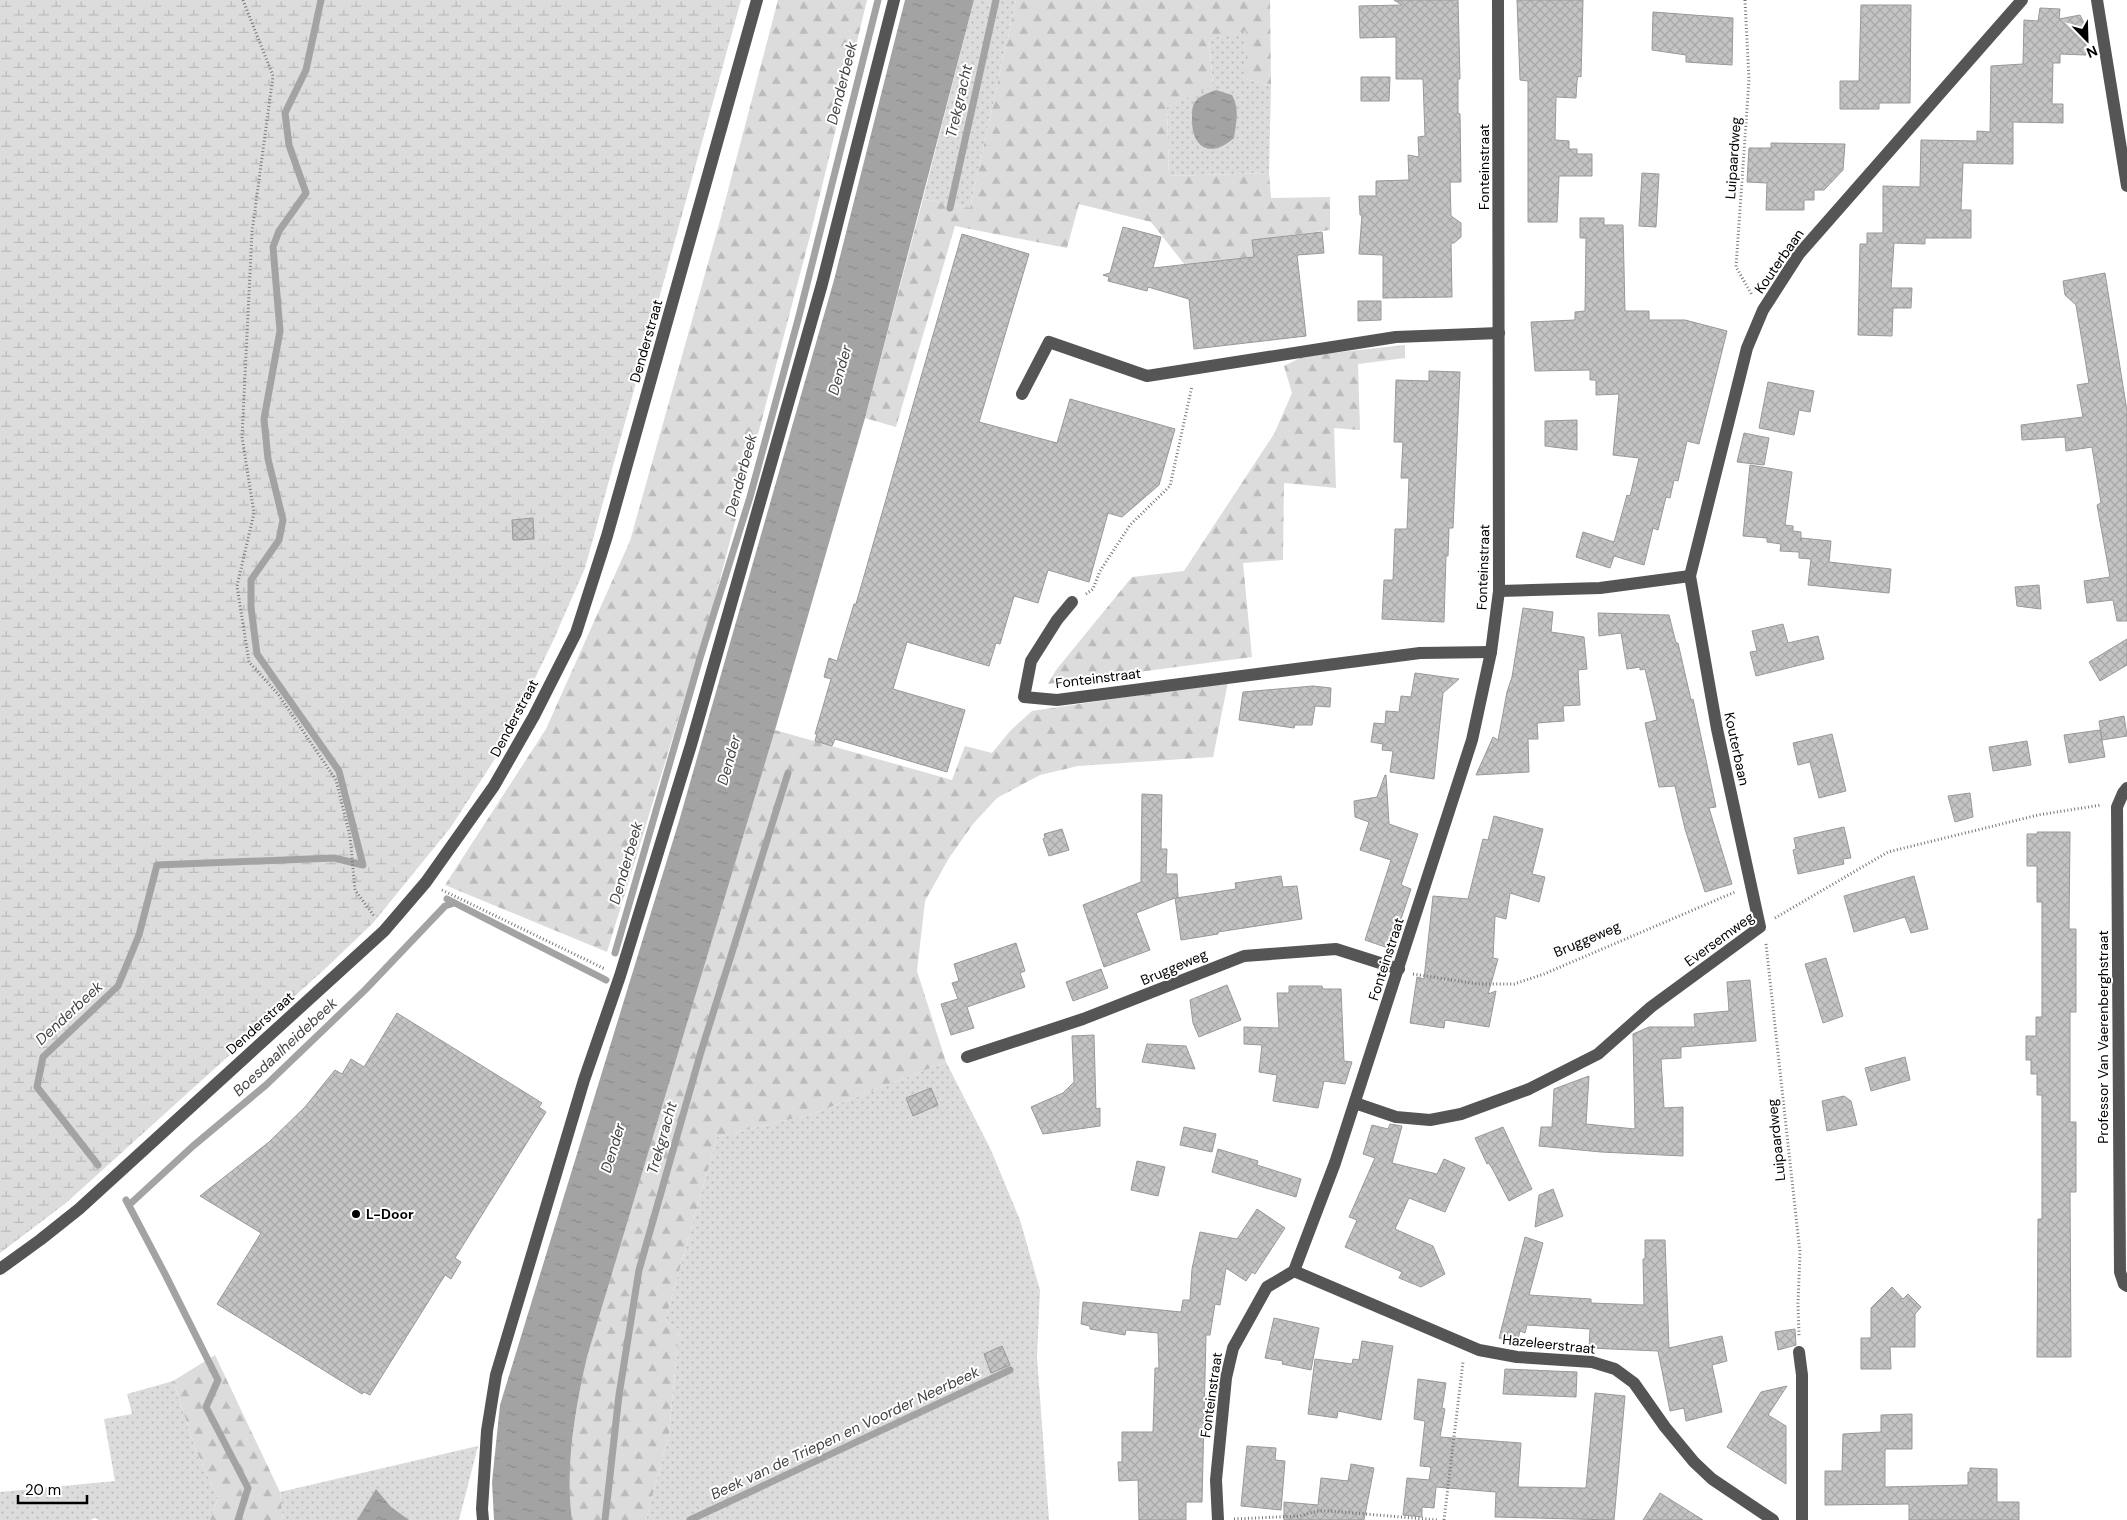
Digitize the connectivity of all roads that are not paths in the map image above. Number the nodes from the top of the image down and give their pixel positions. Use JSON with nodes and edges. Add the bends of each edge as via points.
{"nodes":[{"id":1,"x":757,"y":0,"type":"edge"},
{"id":2,"x":894,"y":0,"type":"edge"},
{"id":3,"x":1498,"y":0,"type":"edge"},
{"id":4,"x":2022,"y":0,"type":"edge"},
{"id":5,"x":2097,"y":0,"type":"edge"},
{"id":6,"x":2127,"y":186,"type":"edge"},
{"id":7,"x":1499,"y":333,"type":"junction"},
{"id":8,"x":1022,"y":394,"type":"dead end"},
{"id":9,"x":1690,"y":576,"type":"junction"},
{"id":10,"x":1499,"y":592,"type":"junction"},
{"id":11,"x":1072,"y":602,"type":"road end"},
{"id":12,"x":1491,"y":652,"type":"junction"},
{"id":13,"x":2127,"y":788,"type":"edge"},
{"id":14,"x":1760,"y":927,"type":"joint"},
{"id":15,"x":1398,"y":971,"type":"junction"},
{"id":16,"x":967,"y":1057,"type":"dead end"},
{"id":17,"x":1355,"y":1103,"type":"junction"},
{"id":18,"x":0,"y":1269,"type":"edge"},
{"id":19,"x":1299,"y":1273,"type":"junction"},
{"id":20,"x":2127,"y":1286,"type":"edge"},
{"id":21,"x":1799,"y":1352,"type":"road end"},
{"id":22,"x":1218,"y":1519,"type":"edge"},
{"id":23,"x":483,"y":1520,"type":"edge"},
{"id":24,"x":1773,"y":1520,"type":"edge"},
{"id":25,"x":1802,"y":1520,"type":"edge"}],
"edges":[{"from":1,"to":18,"type":"street","name":"Denderstraat","via":[[607,536],[576,633],[494,786],[426,882],[384,931],[79,1209]]},
{"from":2,"to":23,"type":"street","via":[[822,284],[691,745],[620,976],[584,1080],[496,1375],[487,1430]]},
{"from":3,"to":7,"type":"street","name":"Fonteinstraat"},
{"from":4,"to":9,"type":"street","name":"Kouterbaan","via":[[1799,254],[1762,310],[1747,348]]},
{"from":5,"to":6,"type":"street"},
{"from":7,"to":8,"type":"street","via":[[1396,336],[1147,376],[1048,342]]},
{"from":7,"to":10,"type":"street","name":"Fonteinstraat"},
{"from":9,"to":10,"type":"street","via":[[1600,588]]},
{"from":9,"to":14,"type":"street","name":"Kouterbaan","via":[[1717,729]]},
{"from":10,"to":12,"type":"street","name":"Fonteinstraat"},
{"from":11,"to":12,"type":"street","name":"Fonteinstraat","via":[[1031,661],[1024,697],[1057,700],[1420,653]]},
{"from":12,"to":15,"type":"street","name":"Fonteinstraat","via":[[1472,740]]},
{"from":13,"to":20,"type":"street","name":"Professor Van Vaerenberghstraat","via":[[2118,803],[2117,1048],[2120,1272]]},
{"from":14,"to":17,"type":"street","name":"Eversemweg","via":[[1651,1007],[1598,1054],[1529,1089],[1461,1114],[1430,1120],[1396,1116]]},
{"from":15,"to":16,"type":"street","name":"Bruggeweg","via":[[1336,949],[1244,956],[1083,1019]]},
{"from":15,"to":17,"type":"street","name":"Fonteinstraat"},
{"from":17,"to":19,"type":"street","name":"Fonteinstraat"},
{"from":19,"to":22,"type":"street","name":"Fonteinstraat","via":[[1267,1287],[1233,1348],[1226,1378],[1216,1480]]},
{"from":19,"to":24,"type":"street","name":"Hazeleerstraat","via":[[1465,1344],[1498,1354],[1592,1362],[1615,1369],[1634,1382],[1694,1462],[1712,1479]]},
{"from":21,"to":25,"type":"street","via":[[1802,1376]]}]}
